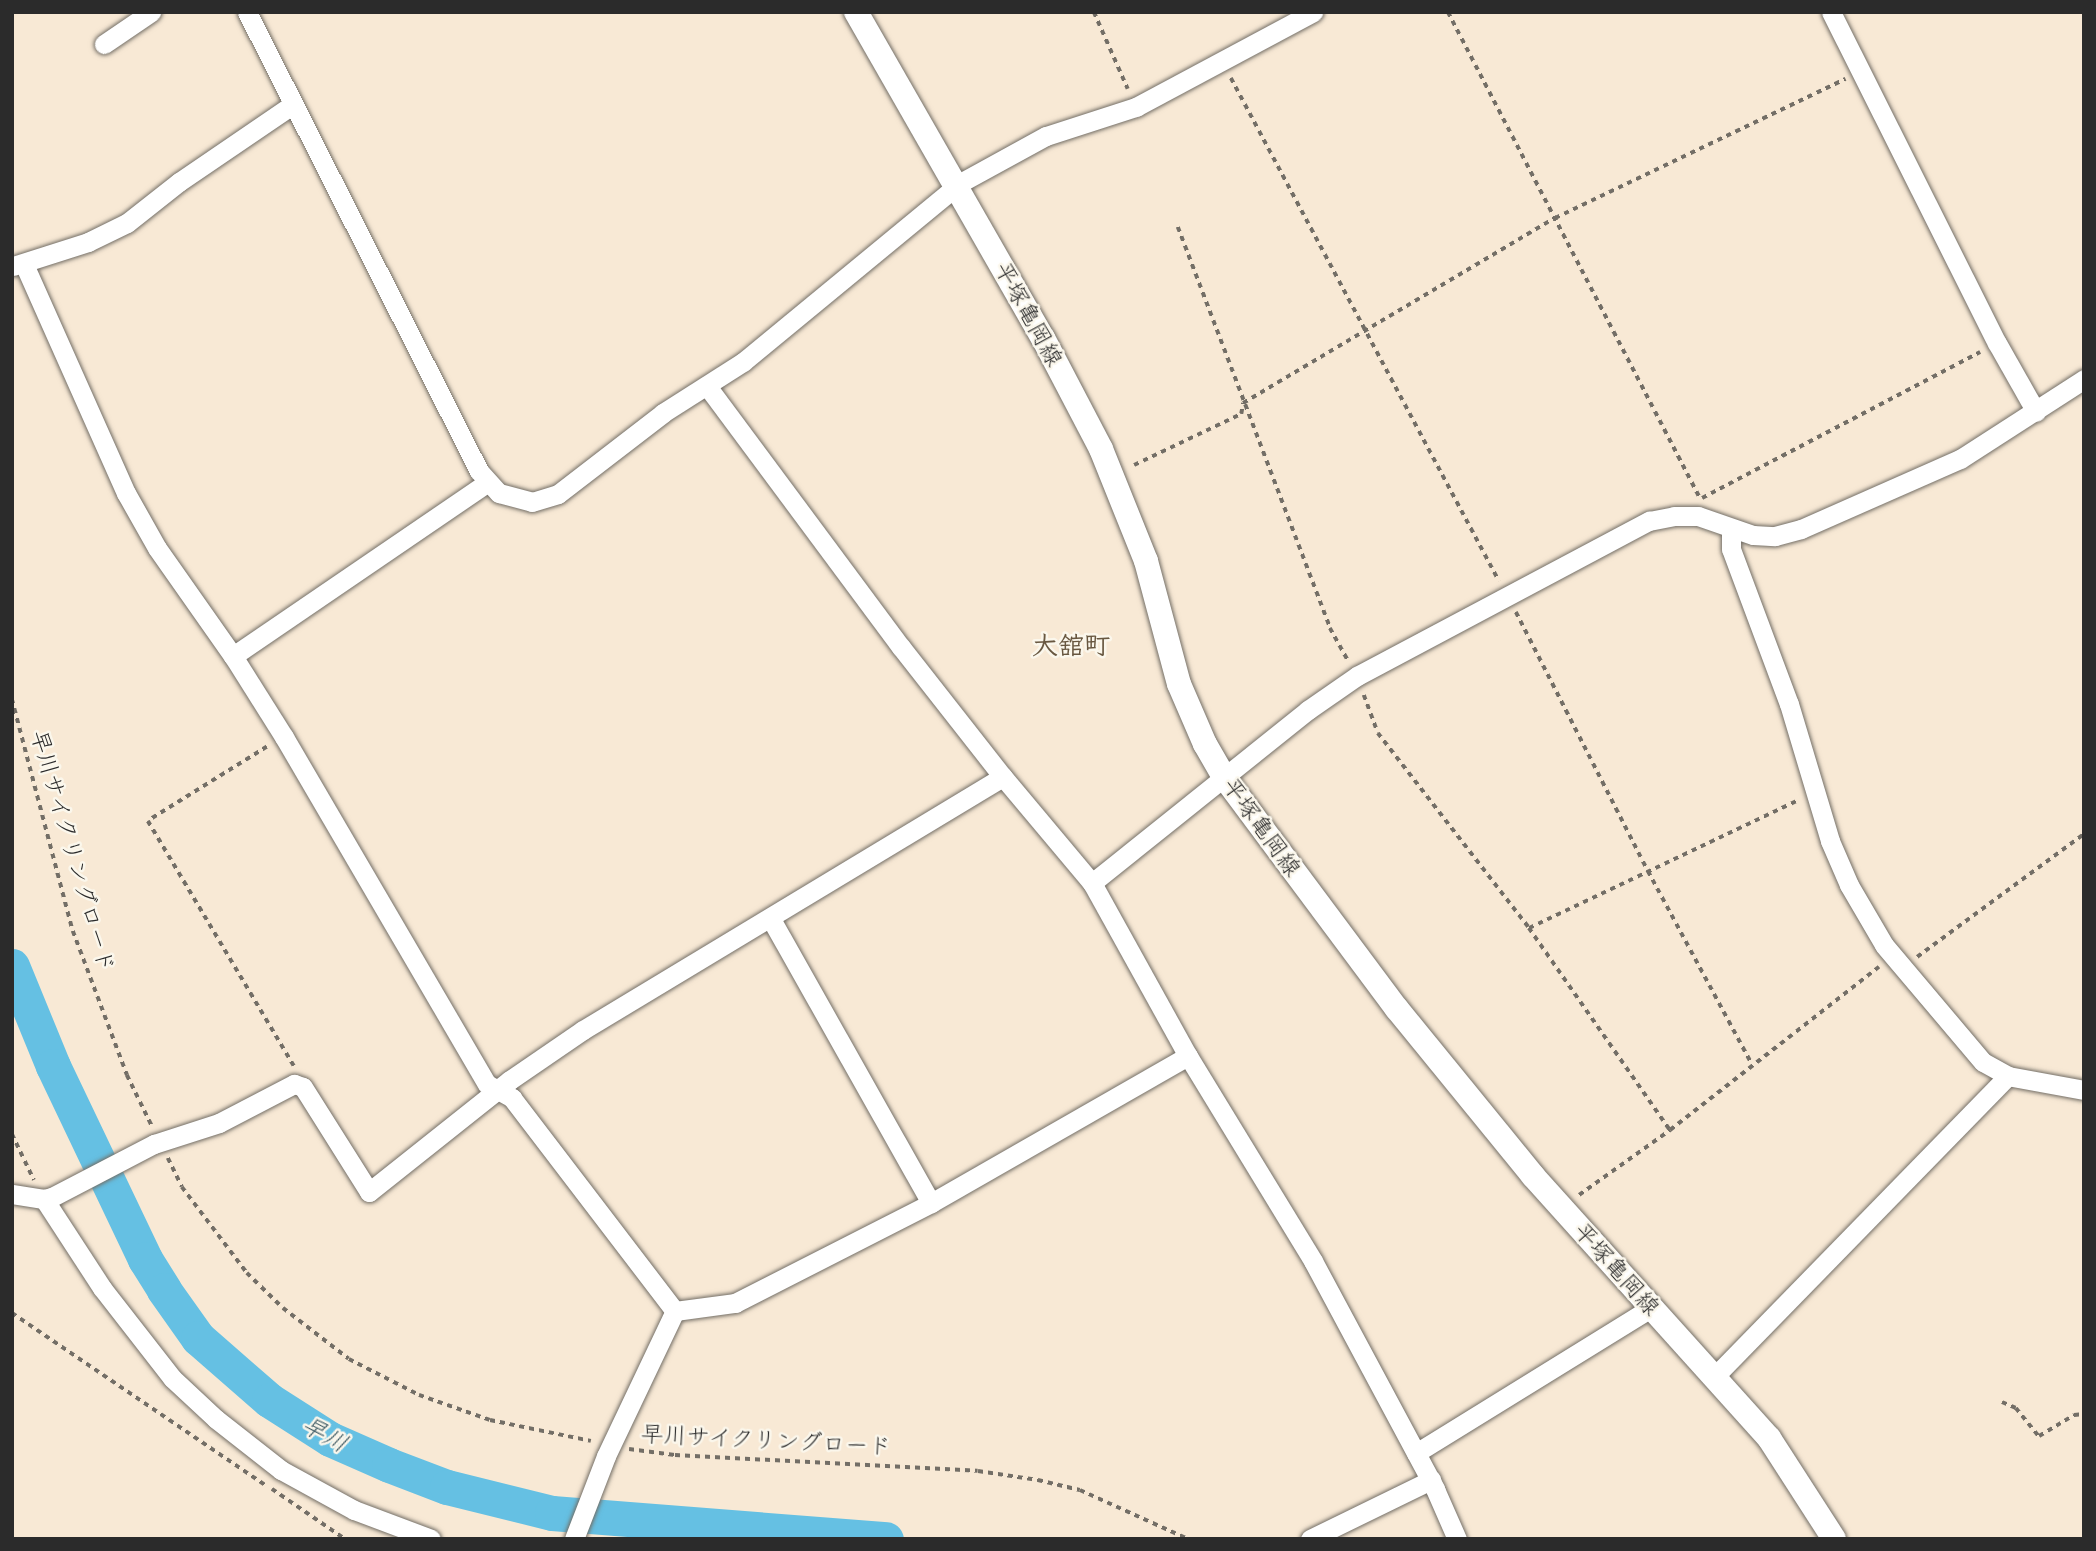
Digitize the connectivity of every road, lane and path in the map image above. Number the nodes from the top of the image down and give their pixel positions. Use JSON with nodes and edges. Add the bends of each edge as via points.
{"nodes":[{"id":1,"x":151,"y":12,"type":"edge"},
{"id":2,"x":247,"y":12,"type":"edge"},
{"id":3,"x":856,"y":12,"type":"edge"},
{"id":4,"x":1094,"y":12,"type":"edge"},
{"id":5,"x":1313,"y":12,"type":"edge"},
{"id":6,"x":1448,"y":12,"type":"edge"},
{"id":7,"x":1831,"y":12,"type":"edge"},
{"id":8,"x":104,"y":44,"type":"dead end"},
{"id":9,"x":1222,"y":61,"type":"junction"},
{"id":10,"x":1862,"y":71,"type":"junction"},
{"id":11,"x":292,"y":105,"type":"junction"},
{"id":12,"x":1136,"y":107,"type":"junction"},
{"id":13,"x":957,"y":185,"type":"junction"},
{"id":14,"x":1555,"y":218,"type":"junction"},
{"id":15,"x":1178,"y":227,"type":"dead end"},
{"id":16,"x":18,"y":265,"type":"edge"},
{"id":17,"x":1365,"y":330,"type":"junction"},
{"id":18,"x":1997,"y":343,"type":"junction"},
{"id":19,"x":2084,"y":379,"type":"edge"},
{"id":20,"x":707,"y":386,"type":"junction"},
{"id":21,"x":1243,"y":403,"type":"junction"},
{"id":22,"x":2036,"y":412,"type":"junction"},
{"id":23,"x":1135,"y":465,"type":"dead end"},
{"id":24,"x":487,"y":483,"type":"junction"},
{"id":25,"x":1699,"y":507,"type":"junction"},
{"id":26,"x":1731,"y":529,"type":"junction"},
{"id":27,"x":1506,"y":595,"type":"junction"},
{"id":28,"x":233,"y":656,"type":"junction"},
{"id":29,"x":1357,"y":677,"type":"junction"},
{"id":30,"x":12,"y":699,"type":"edge"},
{"id":31,"x":284,"y":737,"type":"junction"},
{"id":32,"x":1003,"y":777,"type":"junction"},
{"id":33,"x":1224,"y":777,"type":"junction"},
{"id":34,"x":1817,"y":791,"type":"junction"},
{"id":35,"x":2084,"y":834,"type":"edge"},
{"id":36,"x":1648,"y":871,"type":"junction"},
{"id":37,"x":1092,"y":883,"type":"junction"},
{"id":38,"x":771,"y":919,"type":"junction"},
{"id":39,"x":1529,"y":928,"type":"junction"},
{"id":40,"x":1899,"y":961,"type":"junction"},
{"id":41,"x":1188,"y":1056,"type":"junction"},
{"id":42,"x":1752,"y":1064,"type":"junction"},
{"id":43,"x":2008,"y":1076,"type":"junction"},
{"id":44,"x":303,"y":1087,"type":"junction"},
{"id":45,"x":499,"y":1090,"type":"junction"},
{"id":46,"x":2084,"y":1090,"type":"edge"},
{"id":47,"x":1670,"y":1130,"type":"junction"},
{"id":48,"x":12,"y":1134,"type":"edge"},
{"id":49,"x":157,"y":1143,"type":"junction"},
{"id":50,"x":12,"y":1194,"type":"edge"},
{"id":51,"x":48,"y":1198,"type":"junction"},
{"id":52,"x":931,"y":1203,"type":"junction"},
{"id":53,"x":1561,"y":1208,"type":"junction"},
{"id":54,"x":1652,"y":1307,"type":"junction"},
{"id":55,"x":675,"y":1311,"type":"junction"},
{"id":56,"x":12,"y":1313,"type":"edge"},
{"id":57,"x":1715,"y":1376,"type":"junction"},
{"id":58,"x":2002,"y":1402,"type":"dead end"},
{"id":59,"x":2084,"y":1414,"type":"edge"},
{"id":60,"x":609,"y":1452,"type":"junction"},
{"id":61,"x":1416,"y":1453,"type":"junction"},
{"id":62,"x":1431,"y":1480,"type":"junction"},
{"id":63,"x":345,"y":1539,"type":"edge"},
{"id":64,"x":431,"y":1539,"type":"edge"},
{"id":65,"x":574,"y":1539,"type":"edge"},
{"id":66,"x":1188,"y":1539,"type":"edge"},
{"id":67,"x":1310,"y":1539,"type":"edge"},
{"id":68,"x":1457,"y":1539,"type":"edge"},
{"id":69,"x":1834,"y":1539,"type":"edge"}],
"edges":[{"from":1,"to":8,"type":"street"},
{"from":2,"to":11,"type":"street"},
{"from":3,"to":13,"type":"main road","name":"平塚亀岡線"},
{"from":4,"to":12,"type":"path"},
{"from":5,"to":9,"type":"street"},
{"from":6,"to":14,"type":"path"},
{"from":7,"to":10,"type":"street"},
{"from":9,"to":12,"type":"street"},
{"from":9,"to":17,"type":"path"},
{"from":10,"to":14,"type":"path"},
{"from":10,"to":18,"type":"street"},
{"from":11,"to":16,"type":"street","via":[[127,223],[88,242]]},
{"from":11,"to":24,"type":"street"},
{"from":12,"to":13,"type":"street","via":[[1046,136]]},
{"from":13,"to":20,"type":"street","via":[[743,362]]},
{"from":13,"to":33,"type":"main road","name":"平塚亀岡線","via":[[1101,449],[1146,561],[1179,684]]},
{"from":14,"to":17,"type":"path"},
{"from":14,"to":25,"type":"path"},
{"from":15,"to":21,"type":"path"},
{"from":16,"to":28,"type":"street","via":[[126,493]]},
{"from":17,"to":21,"type":"path"},
{"from":17,"to":27,"type":"path"},
{"from":18,"to":22,"type":"street"},
{"from":18,"to":25,"type":"path"},
{"from":19,"to":22,"type":"street"},
{"from":20,"to":24,"type":"street","via":[[663,413],[551,497],[532,502],[514,499]]},
{"from":20,"to":32,"type":"street"},
{"from":21,"to":23,"type":"path","via":[[1241,414]]},
{"from":21,"to":29,"type":"path","via":[[1330,628]]},
{"from":22,"to":26,"type":"street","via":[[1960,459],[1801,529],[1776,536]]},
{"from":24,"to":28,"type":"street"},
{"from":25,"to":26,"type":"street"},
{"from":25,"to":27,"type":"street","via":[[1649,521]]},
{"from":26,"to":34,"type":"street","via":[[1731,549]]},
{"from":27,"to":29,"type":"street"},
{"from":27,"to":36,"type":"path"},
{"from":28,"to":31,"type":"street"},
{"from":29,"to":33,"type":"street"},
{"from":29,"to":39,"type":"path","via":[[1378,733]]},
{"from":30,"to":49,"type":"path","name":"早川サイクリングロード","via":[[73,931]]},
{"from":31,"to":44,"type":"path","via":[[148,821]]},
{"from":31,"to":45,"type":"street","via":[[487,1084]]},
{"from":32,"to":37,"type":"street"},
{"from":32,"to":38,"type":"street"},
{"from":33,"to":37,"type":"street"},
{"from":33,"to":53,"type":"main road","name":"平塚亀岡線","via":[[1397,1009]]},
{"from":34,"to":36,"type":"path"},
{"from":34,"to":40,"type":"street","via":[[1830,841],[1849,885],[1884,945]]},
{"from":35,"to":40,"type":"path"},
{"from":36,"to":39,"type":"path"},
{"from":36,"to":42,"type":"path"},
{"from":37,"to":41,"type":"street"},
{"from":38,"to":45,"type":"street","via":[[583,1030]]},
{"from":38,"to":52,"type":"street"},
{"from":39,"to":47,"type":"path"},
{"from":40,"to":42,"type":"path"},
{"from":40,"to":43,"type":"street","via":[[1983,1062]]},
{"from":41,"to":52,"type":"street"},
{"from":41,"to":61,"type":"street","via":[[1313,1261]]},
{"from":42,"to":47,"type":"path"},
{"from":43,"to":46,"type":"street"},
{"from":43,"to":57,"type":"street"},
{"from":44,"to":45,"type":"street","via":[[369,1192]]},
{"from":44,"to":49,"type":"street","via":[[294,1084],[219,1123]]},
{"from":45,"to":55,"type":"street","via":[[512,1098]]},
{"from":47,"to":53,"type":"path"},
{"from":48,"to":51,"type":"path"},
{"from":49,"to":51,"type":"street"},
{"from":49,"to":60,"type":"path","name":"早川サイクリングロード","via":[[182,1187],[247,1273],[283,1308],[349,1359],[419,1395],[490,1420]]},
{"from":50,"to":51,"type":"street"},
{"from":51,"to":64,"type":"street","via":[[102,1288],[172,1378],[216,1419],[281,1471],[354,1510]]},
{"from":52,"to":55,"type":"street","via":[[735,1303]]},
{"from":53,"to":54,"type":"main road","name":"平塚亀岡線"},
{"from":54,"to":57,"type":"main road","name":"平塚亀岡線"},
{"from":54,"to":61,"type":"street"},
{"from":55,"to":60,"type":"street"},
{"from":56,"to":63,"type":"path"},
{"from":57,"to":69,"type":"main road","name":"平塚亀岡線","via":[[1785,1459]]},
{"from":58,"to":59,"type":"path","via":[[2016,1408],[2039,1436]]},
{"from":60,"to":65,"type":"street"},
{"from":60,"to":66,"type":"path","name":"早川サイクリングロード","via":[[966,1470],[1038,1480],[1090,1494]]},
{"from":61,"to":62,"type":"street"},
{"from":62,"to":67,"type":"street"},
{"from":62,"to":68,"type":"street"}]}
